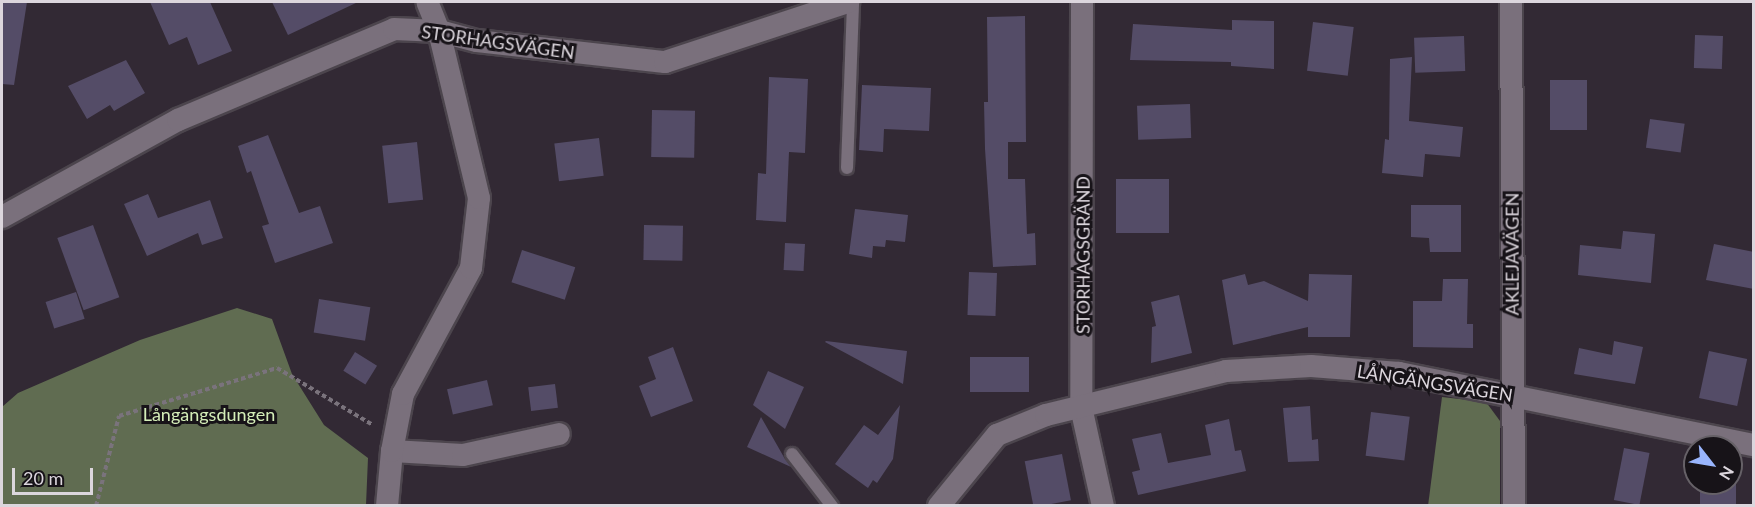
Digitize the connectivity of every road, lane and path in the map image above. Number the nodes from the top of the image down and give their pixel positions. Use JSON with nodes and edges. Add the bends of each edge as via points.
{"nodes":[{"id":1,"x":427,"y":2,"type":"edge"},
{"id":2,"x":848,"y":2,"type":"edge"},
{"id":3,"x":853,"y":2,"type":"edge"},
{"id":4,"x":1082,"y":2,"type":"edge"},
{"id":5,"x":1511,"y":2,"type":"edge"},
{"id":6,"x":439,"y":31,"type":"junction"},
{"id":7,"x":847,"y":168,"type":"dead end"},
{"id":8,"x":2,"y":217,"type":"edge"},
{"id":9,"x":1513,"y":395,"type":"junction"},
{"id":10,"x":1081,"y":407,"type":"junction"},
{"id":11,"x":559,"y":434,"type":"dead end"},
{"id":12,"x":393,"y":444,"type":"junction"},
{"id":13,"x":1754,"y":445,"type":"edge"},
{"id":14,"x":792,"y":454,"type":"dead end"},
{"id":15,"x":96,"y":506,"type":"edge"},
{"id":16,"x":387,"y":506,"type":"edge"},
{"id":17,"x":832,"y":506,"type":"edge"},
{"id":18,"x":939,"y":506,"type":"edge"},
{"id":19,"x":1103,"y":506,"type":"edge"},
{"id":20,"x":1514,"y":506,"type":"edge"}],
"edges":[{"from":1,"to":6,"type":"street"},
{"from":2,"to":6,"type":"street","name":"STORHAGSVÄGEN","via":[[665,62],[477,41]]},
{"from":3,"to":7,"type":"lane"},
{"from":4,"to":10,"type":"street","name":"STORHAGSGRÄND"},
{"from":5,"to":9,"type":"street","name":"AKLEJAVÄGEN"},
{"from":6,"to":8,"type":"street","name":"STORHAGSVÄGEN","via":[[394,29],[299,68],[178,120]]},
{"from":6,"to":12,"type":"street","via":[[480,198],[471,268],[404,394]]},
{"from":9,"to":10,"type":"street","name":"LÅNGÄNGSVÄGEN","via":[[1399,374],[1311,366],[1226,371]]},
{"from":9,"to":13,"type":"street","name":"LÅNGÄNGSVÄGEN"},
{"from":9,"to":20,"type":"street","name":"AKLEJAVÄGEN"},
{"from":10,"to":18,"type":"street","name":"LÅNGÄNGSVÄGEN","via":[[1046,415],[997,435]]},
{"from":10,"to":19,"type":"street","name":"STORHAGSGRÄND"},
{"from":11,"to":12,"type":"street","via":[[463,455]]},
{"from":12,"to":15,"type":"path","via":[[277,368],[119,416]]},
{"from":12,"to":16,"type":"street"},
{"from":14,"to":17,"type":"lane"}]}
